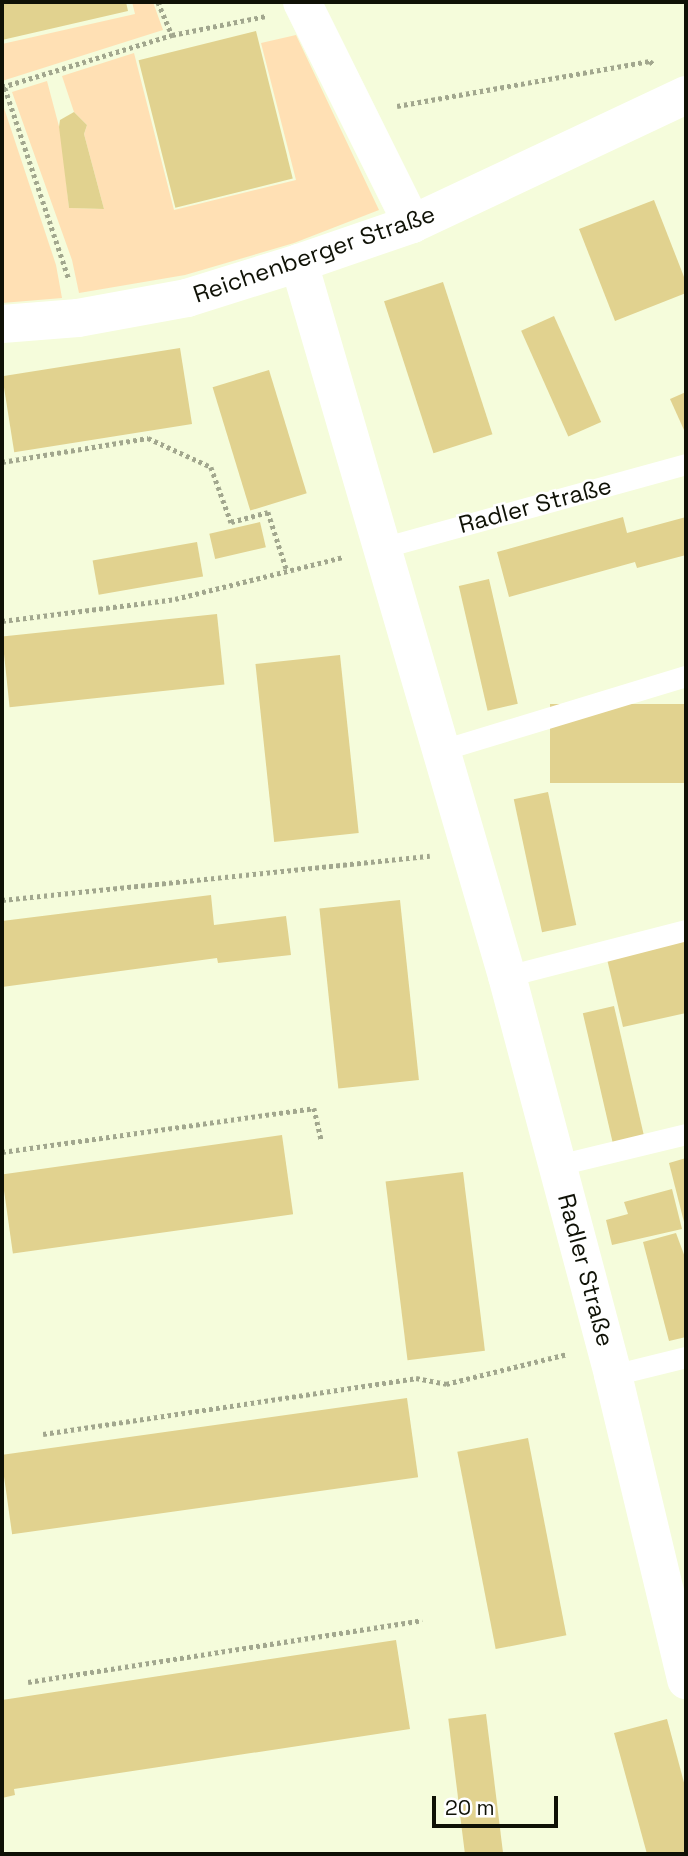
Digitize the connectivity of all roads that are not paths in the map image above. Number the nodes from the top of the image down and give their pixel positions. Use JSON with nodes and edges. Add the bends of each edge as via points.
{"nodes":[{"id":1,"x":303,"y":4,"type":"edge"},
{"id":2,"x":684,"y":96,"type":"edge"},
{"id":3,"x":412,"y":224,"type":"junction"},
{"id":4,"x":299,"y":263,"type":"junction"},
{"id":5,"x":2,"y":324,"type":"edge"},
{"id":6,"x":686,"y":464,"type":"edge"},
{"id":7,"x":384,"y":547,"type":"junction"},
{"id":8,"x":686,"y":676,"type":"edge"},
{"id":9,"x":442,"y":750,"type":"junction"},
{"id":10,"x":686,"y":930,"type":"edge"},
{"id":11,"x":507,"y":976,"type":"junction"},
{"id":12,"x":686,"y":1134,"type":"edge"},
{"id":13,"x":558,"y":1166,"type":"junction"},
{"id":14,"x":686,"y":1357,"type":"edge"},
{"id":15,"x":610,"y":1359,"type":"junction"},
{"id":16,"x":674,"y":1575,"type":"edge"},
{"id":17,"x":686,"y":1680,"type":"edge"}],
"edges":[{"from":1,"to":3,"type":"street"},
{"from":2,"to":3,"type":"street","name":"Reichenberger Straße"},
{"from":3,"to":4,"type":"street","name":"Reichenberger Straße"},
{"from":4,"to":5,"type":"street","name":"Reichenberger Straße","via":[[187,298],[78,318]]},
{"from":4,"to":7,"type":"street","name":"Radler Straße"},
{"from":6,"to":7,"type":"lane","name":"Radler Straße"},
{"from":7,"to":9,"type":"street","name":"Radler Straße"},
{"from":8,"to":9,"type":"lane"},
{"from":9,"to":11,"type":"street","name":"Radler Straße"},
{"from":10,"to":11,"type":"lane"},
{"from":11,"to":13,"type":"street","name":"Radler Straße"},
{"from":12,"to":13,"type":"lane","name":"Radler Straße"},
{"from":13,"to":15,"type":"street","name":"Radler Straße"},
{"from":14,"to":15,"type":"lane","name":"Radler Straße"},
{"from":15,"to":16,"type":"street","name":"Radler Straße"},
{"from":16,"to":17,"type":"street","name":"Radler Straße"}]}
